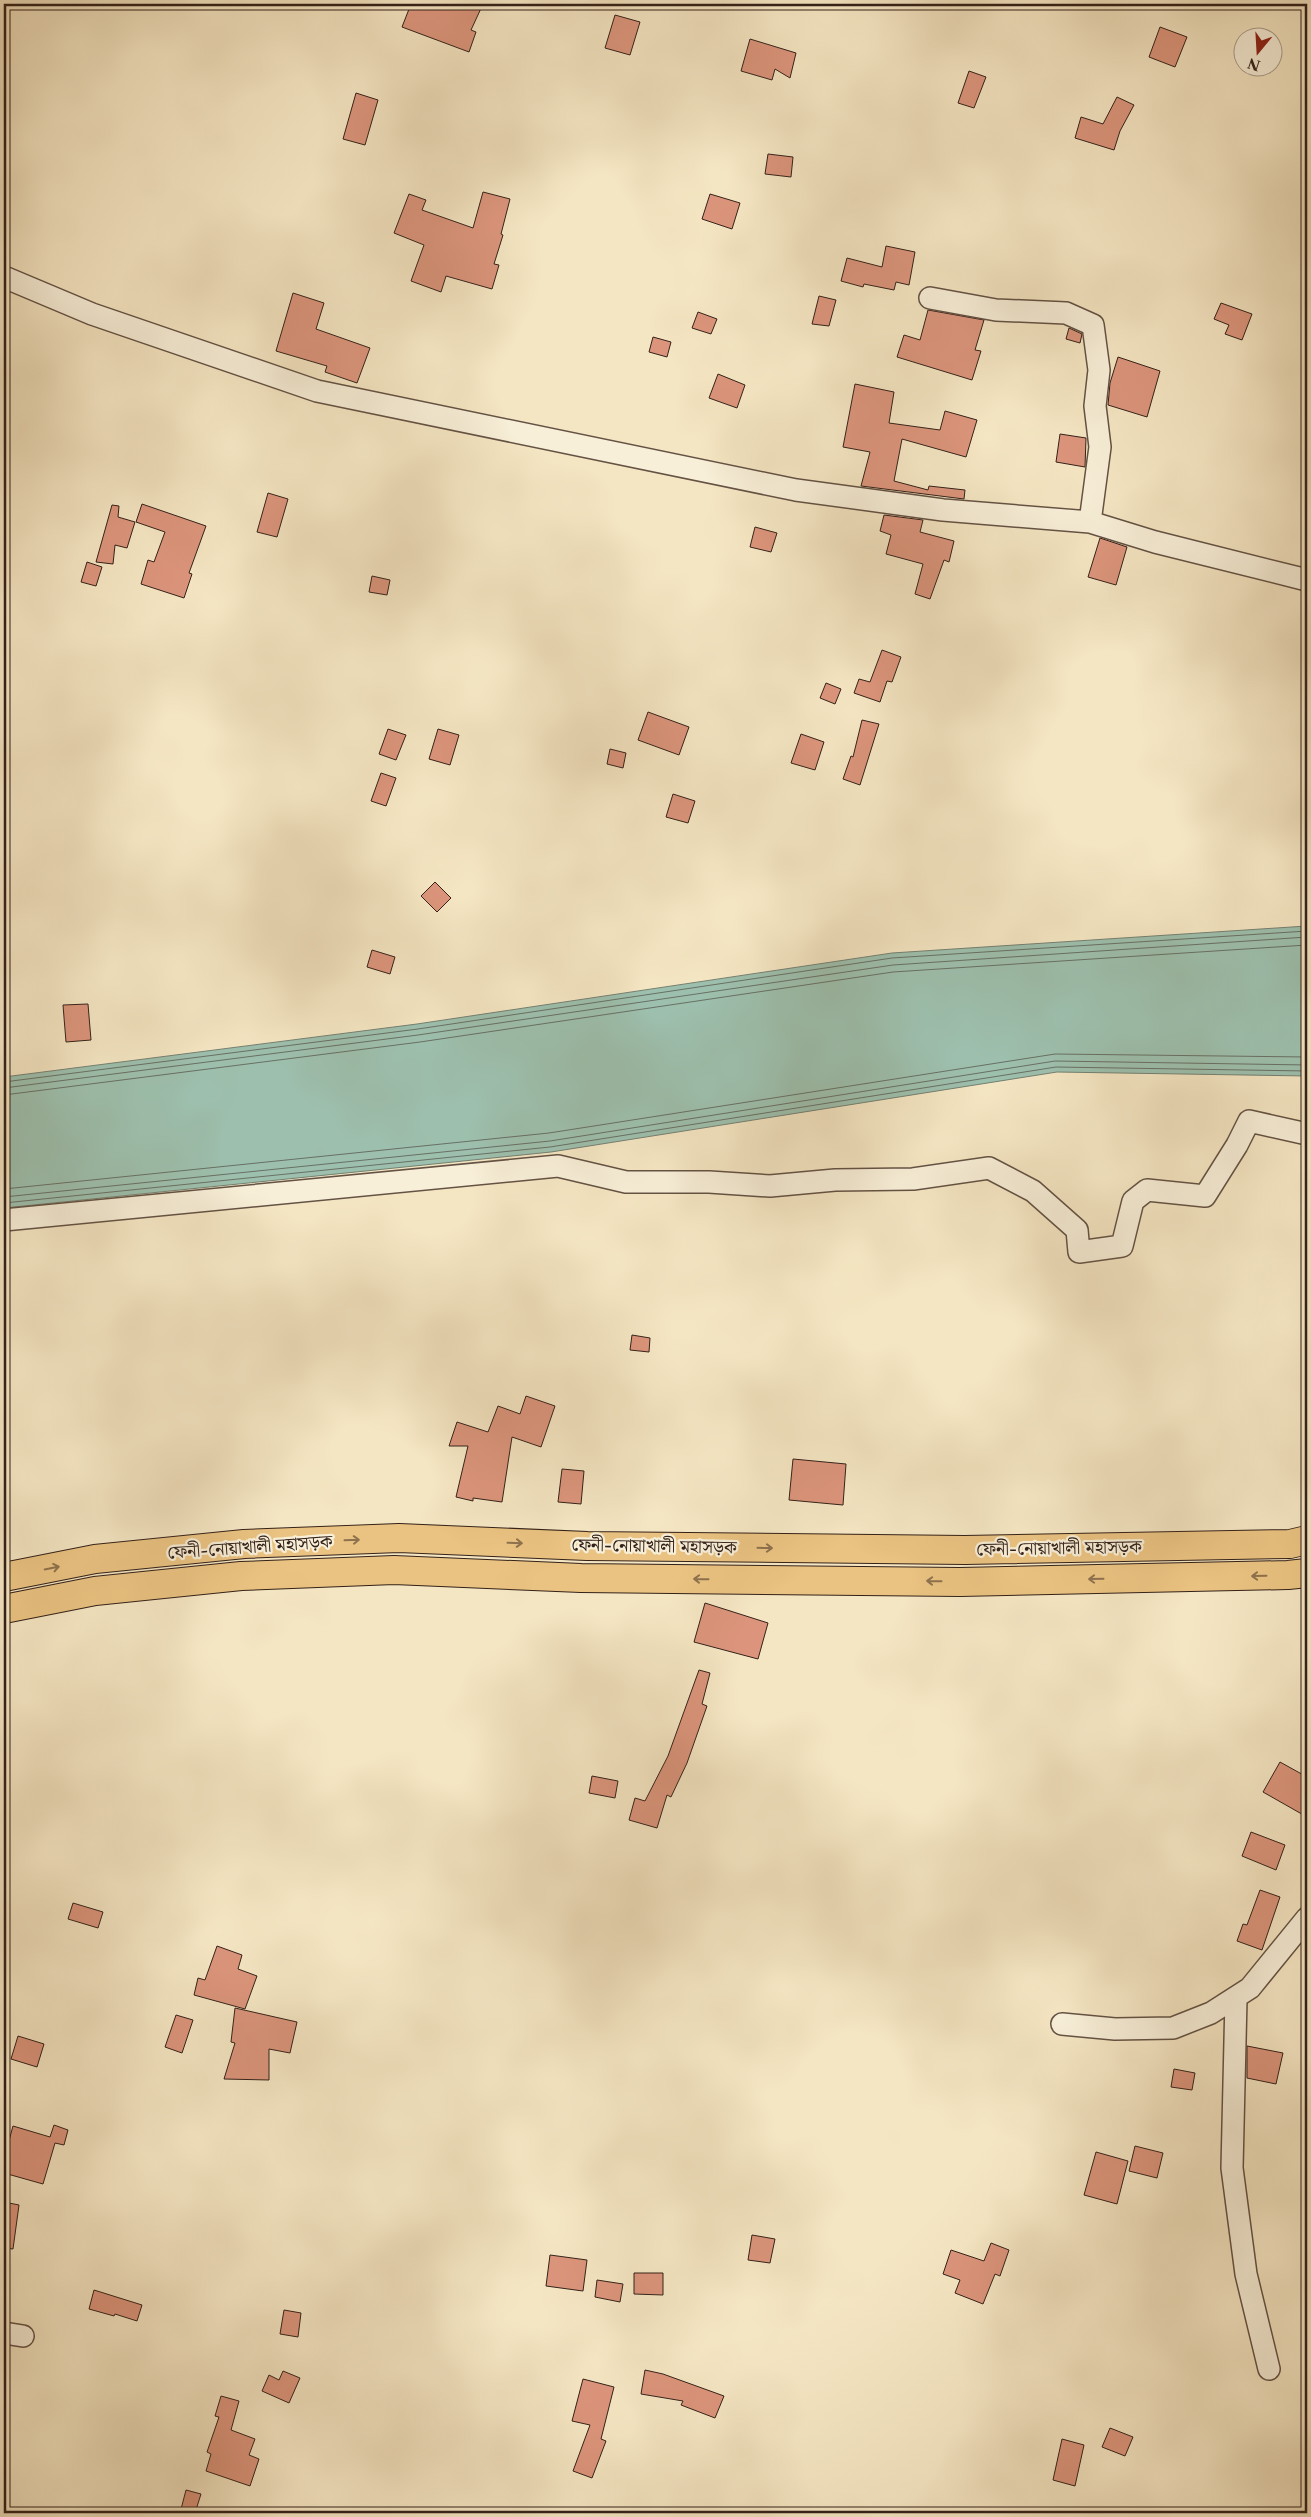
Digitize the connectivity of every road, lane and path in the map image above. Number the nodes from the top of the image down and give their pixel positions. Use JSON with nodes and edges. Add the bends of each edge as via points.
{"nodes":[{"id":1,"x":4,"y":277,"type":"edge"},
{"id":2,"x":930,"y":298,"type":"dead end"},
{"id":3,"x":1090,"y":522,"type":"junction"},
{"id":4,"x":1307,"y":580,"type":"edge"},
{"id":5,"x":1307,"y":1134,"type":"edge"},
{"id":6,"x":4,"y":1220,"type":"edge"},
{"id":7,"x":1307,"y":1540,"type":"edge"},
{"id":8,"x":1307,"y":1572,"type":"edge"},
{"id":9,"x":4,"y":1577,"type":"edge"},
{"id":10,"x":4,"y":1609,"type":"edge"},
{"id":11,"x":1307,"y":1918,"type":"edge"},
{"id":12,"x":1236,"y":1999,"type":"junction"},
{"id":13,"x":1062,"y":2024,"type":"dead end"},
{"id":14,"x":1269,"y":2368,"type":"dead end"}],
"edges":[{"from":1,"to":3,"type":"street","via":[[92,314],[317,391],[796,490],[944,510]]},
{"from":2,"to":3,"type":"street","via":[[996,310],[1066,313],[1093,325],[1099,370],[1095,406],[1100,447]]},
{"from":3,"to":4,"type":"street","via":[[1155,542]]},
{"from":5,"to":6,"type":"street","via":[[1249,1121],[1205,1196],[1147,1190],[1133,1201],[1122,1246],[1079,1252],[1077,1230],[1033,1191],[989,1168],[913,1179],[835,1180],[770,1186],[626,1182],[558,1166]]},
{"from":9,"to":7,"type":"highway","name":"ফেনী-নোয়াখালী মহাসড়ক","one_way":true,"via":[[95,1559],[244,1544],[399,1538],[588,1546],[965,1550],[1290,1544]]},
{"from":8,"to":10,"type":"highway","name":"ফেনী-নোয়াখালী মহাসড়ক","one_way":true,"via":[[960,1582],[581,1578],[394,1570],[241,1576],[95,1591]]},
{"from":11,"to":12,"type":"street","via":[[1250,1988]]},
{"from":12,"to":13,"type":"street","via":[[1173,2028],[1115,2029]]},
{"from":12,"to":14,"type":"street","via":[[1232,2168],[1246,2274]]}]}
